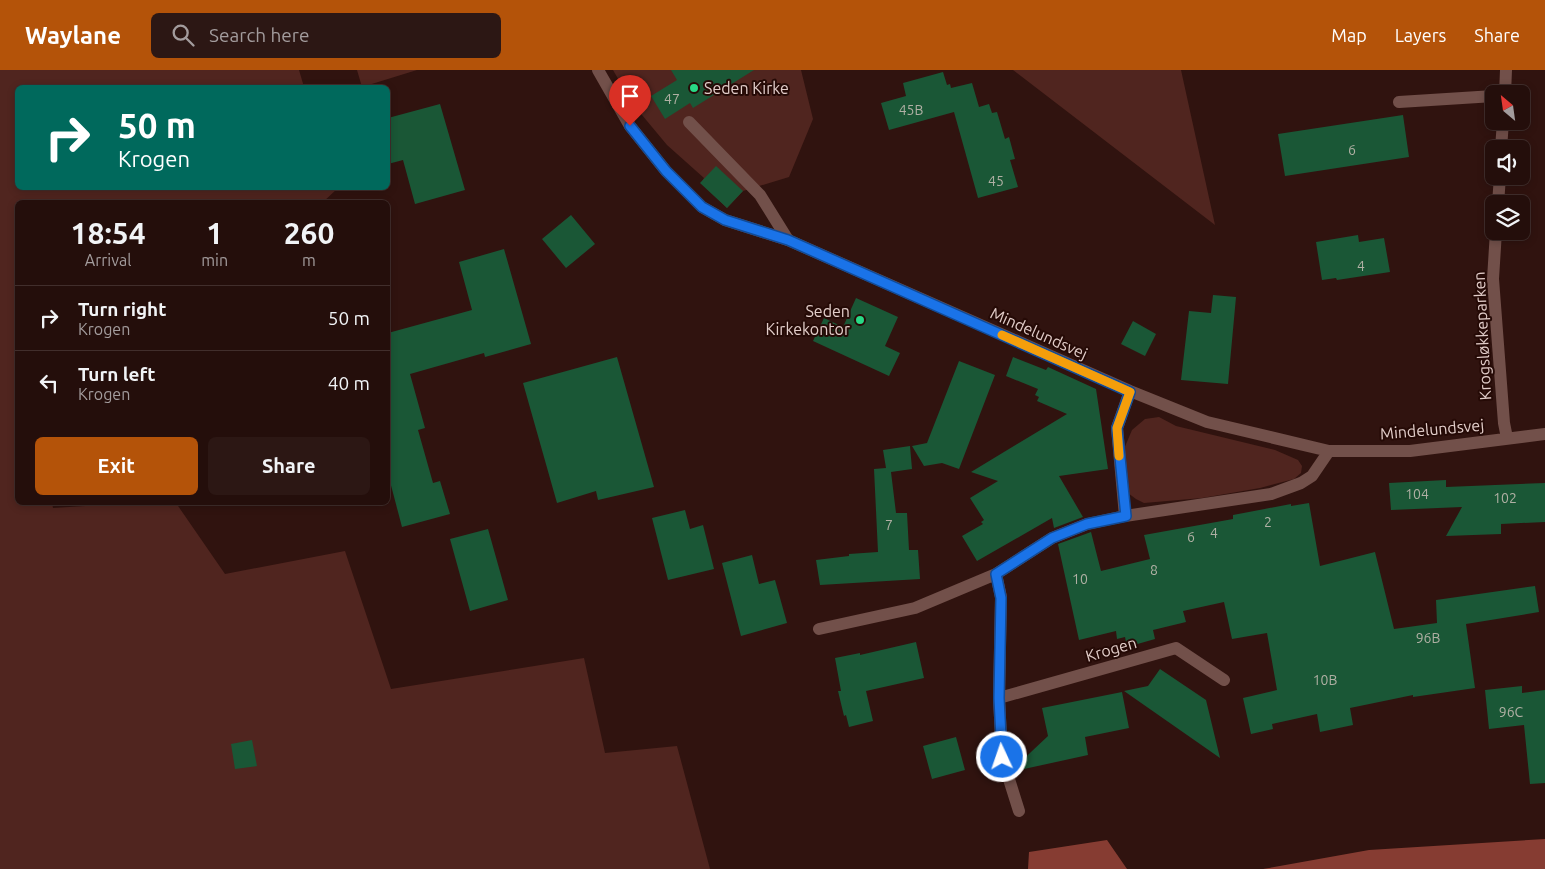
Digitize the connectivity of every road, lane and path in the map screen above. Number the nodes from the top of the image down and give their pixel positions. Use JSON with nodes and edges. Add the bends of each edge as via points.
{"nodes":[{"id":1,"x":598,"y":70,"type":"edge"},
{"id":2,"x":1506,"y":70,"type":"edge"},
{"id":3,"x":1505,"y":85,"type":"edge"},
{"id":4,"x":1485,"y":97,"type":"edge"},
{"id":5,"x":1399,"y":102,"type":"dead end"},
{"id":6,"x":689,"y":122,"type":"dead end"},
{"id":7,"x":788,"y":240,"type":"junction"},
{"id":8,"x":1496,"y":240,"type":"edge"},
{"id":9,"x":1130,"y":392,"type":"junction"},
{"id":10,"x":1545,"y":434,"type":"edge"},
{"id":11,"x":1506,"y":438,"type":"junction"},
{"id":12,"x":1329,"y":451,"type":"junction"},
{"id":13,"x":1126,"y":516,"type":"junction"},
{"id":14,"x":996,"y":574,"type":"junction"},
{"id":15,"x":819,"y":629,"type":"dead end"},
{"id":16,"x":1224,"y":680,"type":"dead end"},
{"id":17,"x":999,"y":698,"type":"junction"},
{"id":18,"x":1019,"y":811,"type":"dead end"}],
"edges":[{"from":1,"to":7,"type":"street","name":"Mindelundsvej","via":[[630,126],[666,171],[702,207],[725,220]]},
{"from":2,"to":3,"type":"street"},
{"from":4,"to":5,"type":"street"},
{"from":6,"to":7,"type":"street","via":[[760,195]]},
{"from":7,"to":9,"type":"street","name":"Mindelundsvej"},
{"from":8,"to":11,"type":"street","name":"Krogsløkkeparken","via":[[1494,279]]},
{"from":9,"to":12,"type":"street","name":"Mindelundsvej","via":[[1207,422]]},
{"from":9,"to":13,"type":"street","via":[[1117,428]]},
{"from":10,"to":11,"type":"street","name":"Mindelundsvej"},
{"from":11,"to":12,"type":"street","name":"Mindelundsvej","via":[[1410,451]]},
{"from":12,"to":13,"type":"street","via":[[1315,473],[1306,480],[1272,494]]},
{"from":13,"to":14,"type":"street","via":[[1087,524],[1052,538]]},
{"from":14,"to":15,"type":"street","via":[[915,608]]},
{"from":14,"to":17,"type":"street","via":[[1001,598]]},
{"from":16,"to":17,"type":"street","name":"Krogen","via":[[1176,648]]},
{"from":17,"to":18,"type":"street","via":[[1002,757]]}]}
